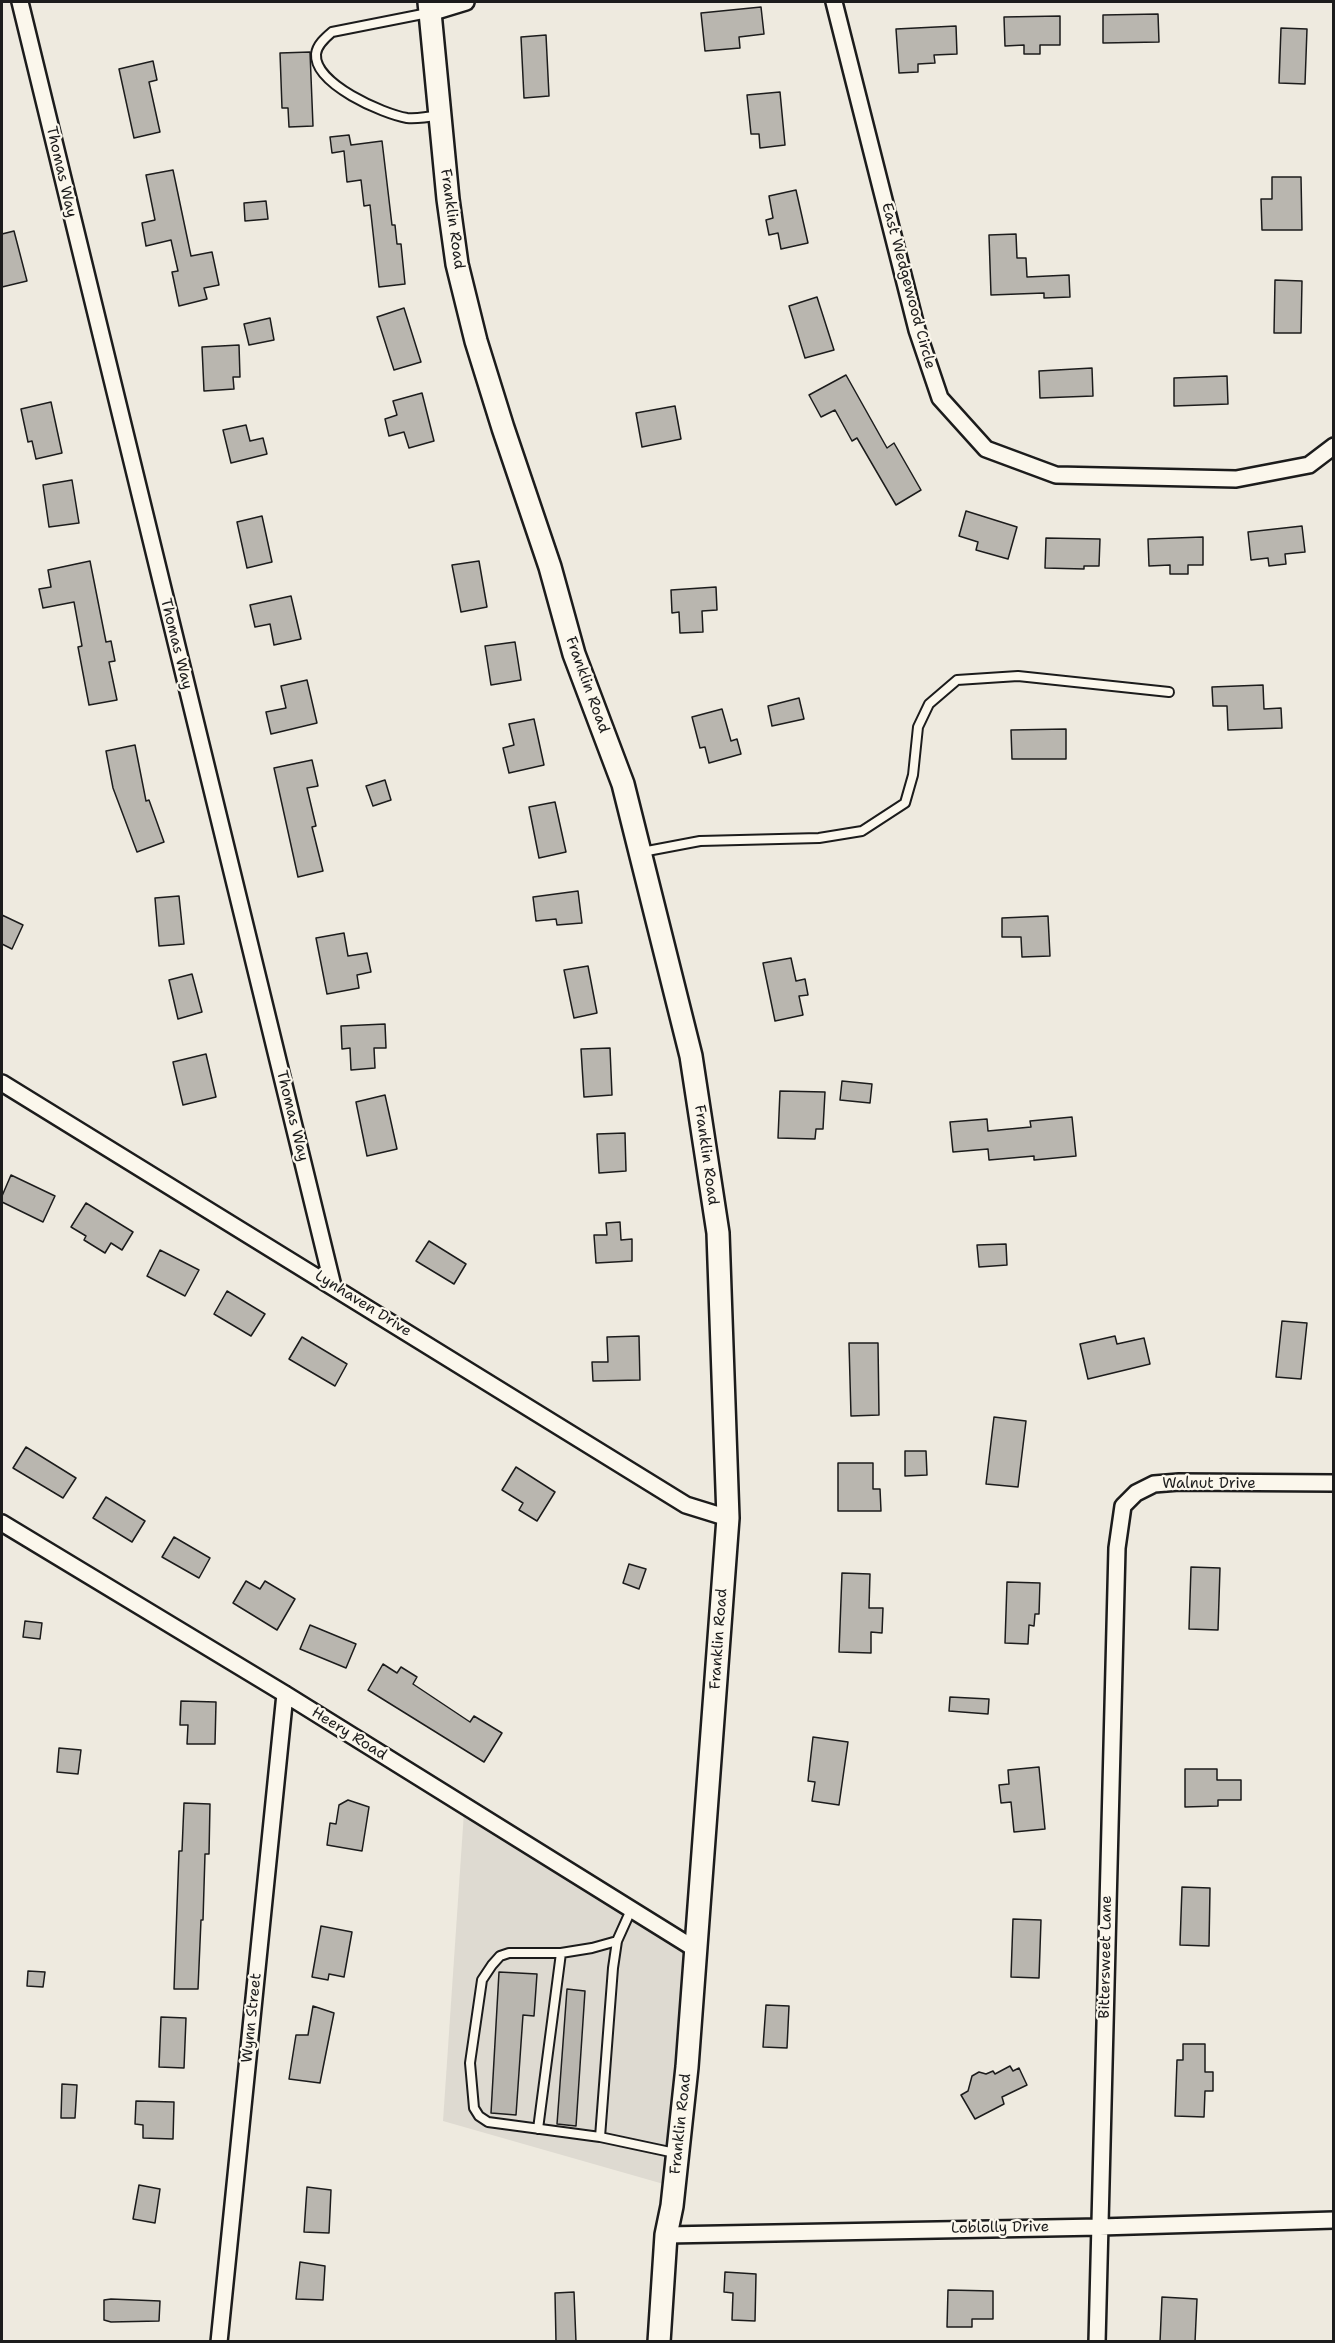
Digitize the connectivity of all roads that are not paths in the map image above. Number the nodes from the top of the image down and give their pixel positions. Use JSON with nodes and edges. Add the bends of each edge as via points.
{"nodes":[{"id":1,"x":20,"y":2,"type":"edge"},
{"id":2,"x":466,"y":2,"type":"edge"},
{"id":3,"x":834,"y":2,"type":"edge"},
{"id":4,"x":429,"y":7,"type":"edge"},
{"id":5,"x":440,"y":115,"type":"junction"},
{"id":6,"x":1334,"y":446,"type":"edge"},
{"id":7,"x":1169,"y":692,"type":"dead end"},
{"id":8,"x":640,"y":852,"type":"junction"},
{"id":9,"x":2,"y":1083,"type":"edge"},
{"id":10,"x":333,"y":1286,"type":"junction"},
{"id":11,"x":1334,"y":1483,"type":"edge"},
{"id":12,"x":728,"y":1518,"type":"junction"},
{"id":13,"x":2,"y":1523,"type":"edge"},
{"id":14,"x":1116,"y":1573,"type":"joint"},
{"id":15,"x":285,"y":1694,"type":"junction"},
{"id":16,"x":631,"y":1910,"type":"junction"},
{"id":17,"x":617,"y":1941,"type":"junction"},
{"id":18,"x":695,"y":1949,"type":"junction"},
{"id":19,"x":561,"y":1953,"type":"junction"},
{"id":20,"x":538,"y":2129,"type":"junction"},
{"id":21,"x":600,"y":2137,"type":"junction"},
{"id":22,"x":678,"y":2153,"type":"junction"},
{"id":23,"x":1334,"y":2220,"type":"edge"},
{"id":24,"x":1100,"y":2227,"type":"junction"},
{"id":25,"x":666,"y":2235,"type":"junction"},
{"id":26,"x":219,"y":2342,"type":"edge"},
{"id":27,"x":659,"y":2342,"type":"edge"},
{"id":28,"x":1097,"y":2342,"type":"edge"}],
"edges":[{"from":1,"to":10,"type":"street","name":"Thomas Way"},
{"from":2,"to":4,"type":"street"},
{"from":3,"to":6,"type":"street","name":"East Wedgewood Circle","via":[[921,342],[940,398],[986,449],[1056,475],[1236,479],[1309,465]]},
{"from":4,"to":5,"type":"main road","name":"Franklin Road"},
{"from":4,"to":5,"type":"lane","via":[[332,32],[316,55],[325,77],[358,99],[407,118]]},
{"from":5,"to":8,"type":"main road","name":"Franklin Road","via":[[457,264],[476,341],[550,567],[574,654],[623,784]]},
{"from":7,"to":8,"type":"lane","via":[[1018,676],[957,680],[929,704],[918,727],[913,775],[905,803],[862,831],[819,838],[700,841]]},
{"from":8,"to":12,"type":"main road","name":"Franklin Road","via":[[691,1056],[718,1233]]},
{"from":9,"to":10,"type":"street","name":"Lynhaven Drive"},
{"from":10,"to":12,"type":"street","name":"Lynhaven Drive","via":[[686,1505]]},
{"from":11,"to":14,"type":"street","name":"Walnut Drive","via":[[1154,1484],[1136,1492],[1123,1506]]},
{"from":12,"to":18,"type":"main road","name":"Franklin Road"},
{"from":13,"to":15,"type":"street","name":"Heery Road"},
{"from":14,"to":24,"type":"street","name":"Bittersweet Lane"},
{"from":15,"to":16,"type":"street","name":"Heery Road"},
{"from":15,"to":26,"type":"street","name":"Wynn Street"},
{"from":16,"to":17,"type":"lane"},
{"from":16,"to":18,"type":"street","name":"Heery Road"},
{"from":17,"to":19,"type":"lane"},
{"from":17,"to":21,"type":"lane"},
{"from":18,"to":22,"type":"main road","name":"Franklin Road"},
{"from":19,"to":20,"type":"lane"},
{"from":19,"to":20,"type":"lane","via":[[509,1953],[492,1965],[482,1980],[470,2063],[474,2108],[479,2116],[488,2122]]},
{"from":20,"to":21,"type":"lane"},
{"from":21,"to":22,"type":"lane"},
{"from":22,"to":25,"type":"main road","name":"Franklin Road"},
{"from":23,"to":24,"type":"street","name":"Loblolly Drive"},
{"from":24,"to":25,"type":"street","name":"Loblolly Drive"},
{"from":24,"to":28,"type":"street","name":"Bittersweet Lane"},
{"from":25,"to":27,"type":"main road","name":"Franklin Road"}]}
